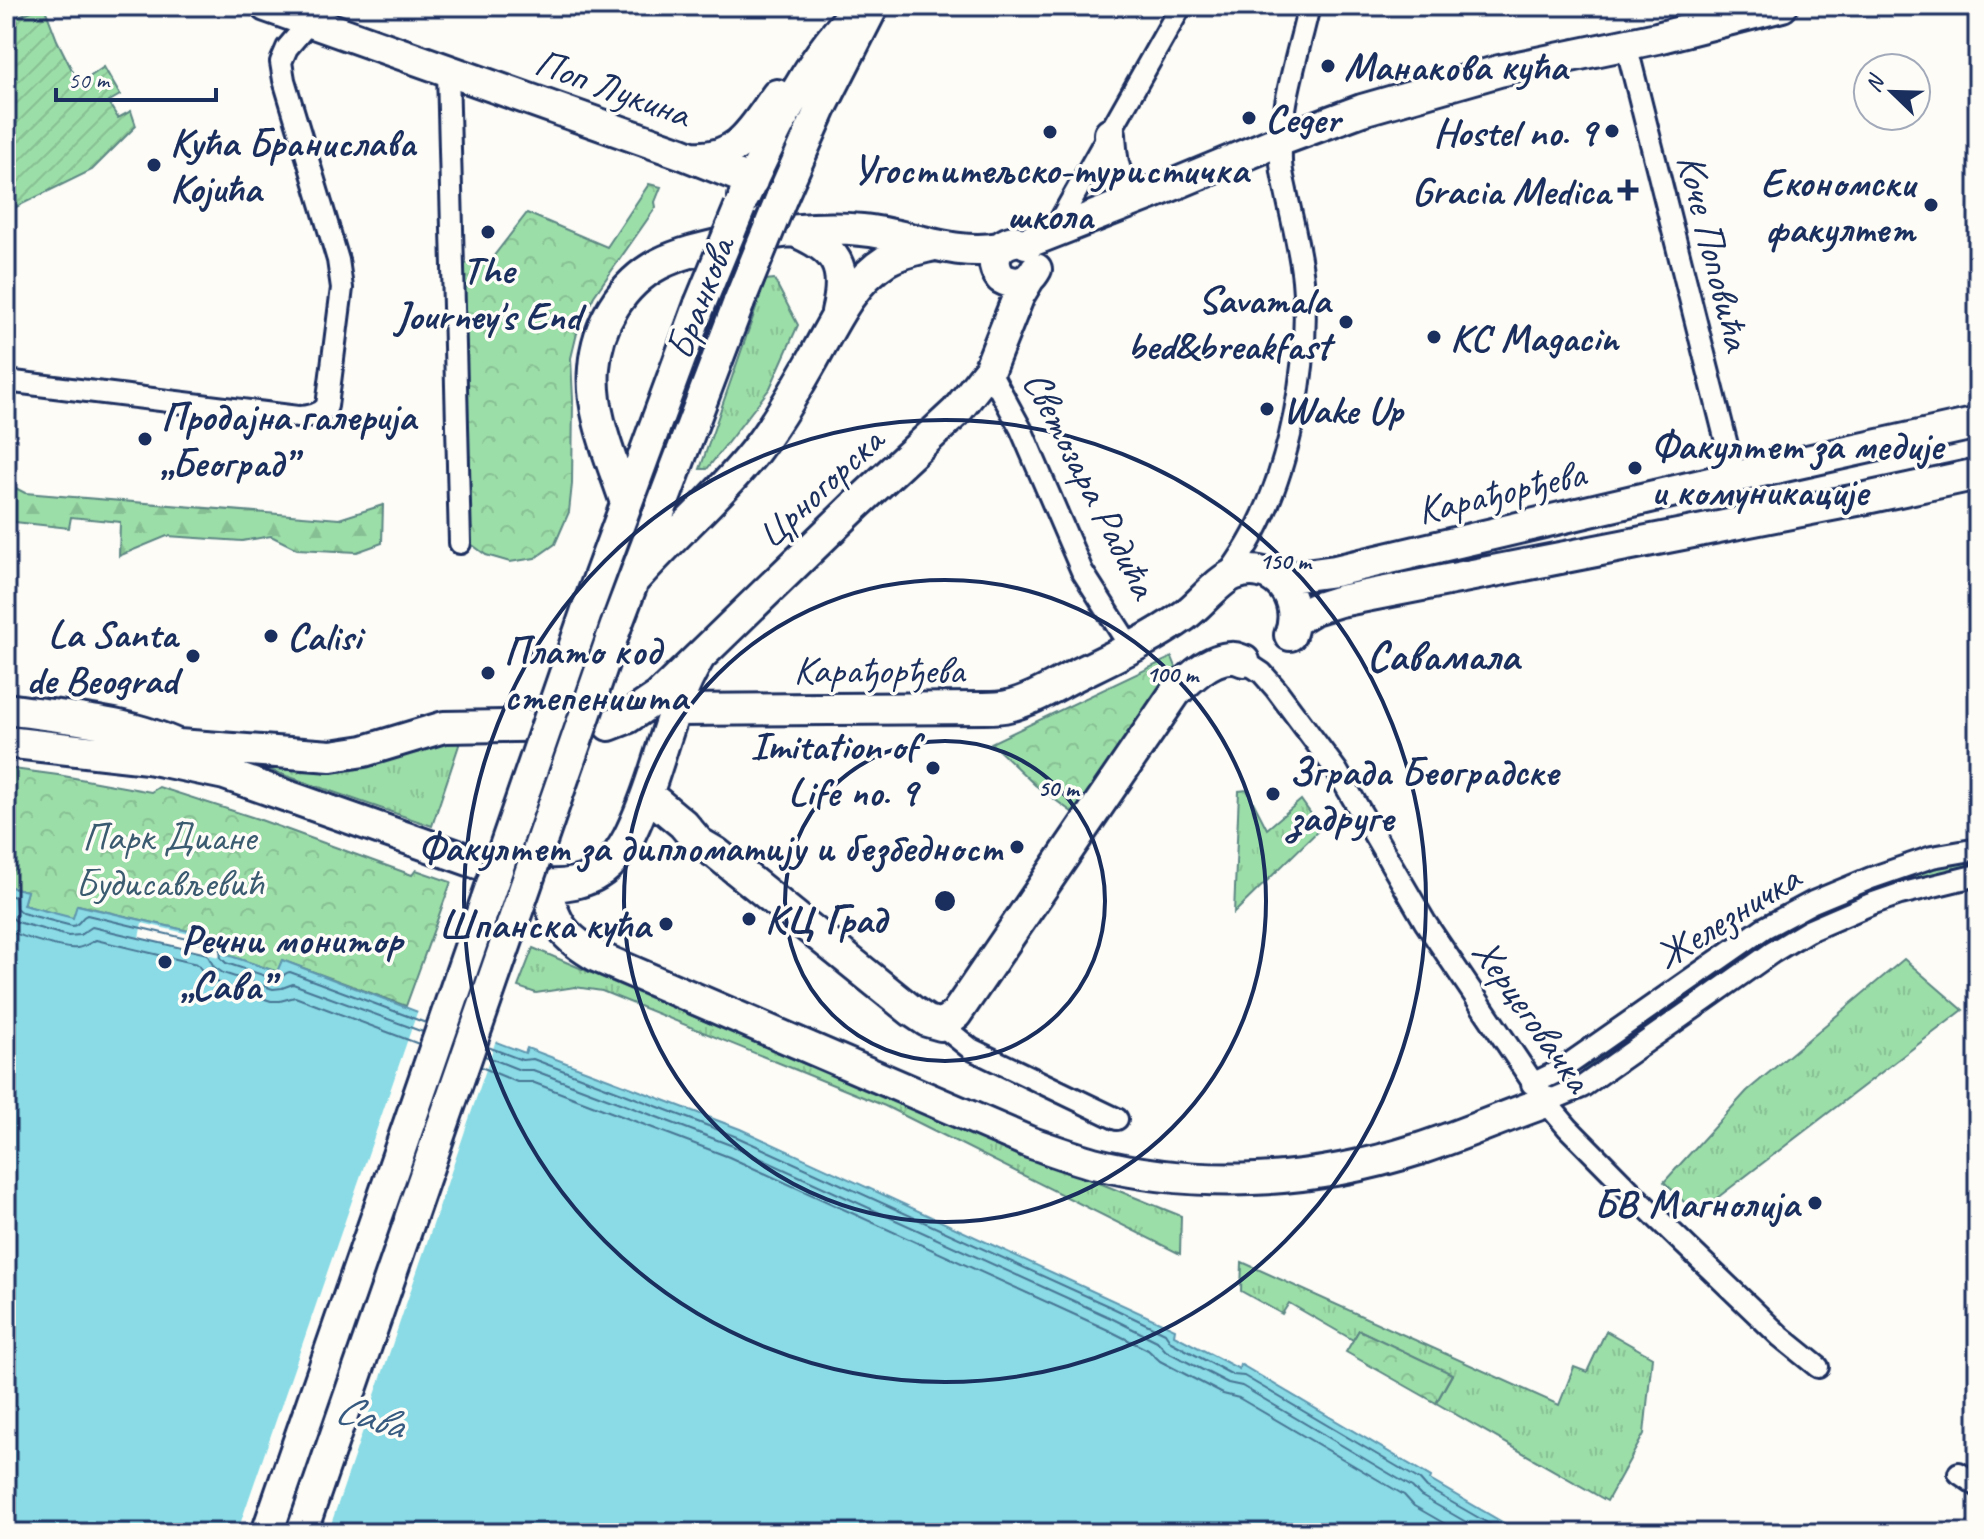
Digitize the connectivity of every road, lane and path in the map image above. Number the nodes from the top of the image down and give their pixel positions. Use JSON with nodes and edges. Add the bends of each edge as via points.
{"nodes":[{"id":1,"x":266,"y":6,"type":"edge"},
{"id":2,"x":862,"y":6,"type":"edge"},
{"id":3,"x":873,"y":6,"type":"edge"},
{"id":4,"x":1181,"y":6,"type":"edge"},
{"id":5,"x":1309,"y":6,"type":"edge"},
{"id":6,"x":1782,"y":6,"type":"edge"},
{"id":7,"x":316,"y":14,"type":"edge"},
{"id":8,"x":1626,"y":44,"type":"junction"},
{"id":9,"x":819,"y":55,"type":"junction"},
{"id":10,"x":448,"y":71,"type":"junction"},
{"id":11,"x":1110,"y":134,"type":"junction"},
{"id":12,"x":1281,"y":140,"type":"junction"},
{"id":13,"x":690,"y":157,"type":"junction"},
{"id":14,"x":746,"y":194,"type":"junction"},
{"id":15,"x":1151,"y":194,"type":"junction"},
{"id":16,"x":794,"y":231,"type":"junction"},
{"id":17,"x":1054,"y":231,"type":"junction"},
{"id":18,"x":936,"y":244,"type":"junction"},
{"id":19,"x":1009,"y":261,"type":"junction"},
{"id":20,"x":835,"y":318,"type":"junction"},
{"id":21,"x":989,"y":370,"type":"junction"},
{"id":22,"x":6,"y":381,"type":"edge"},
{"id":23,"x":1978,"y":423,"type":"edge"},
{"id":24,"x":1978,"y":474,"type":"edge"},
{"id":25,"x":1735,"y":477,"type":"junction"},
{"id":26,"x":626,"y":503,"type":"junction"},
{"id":27,"x":460,"y":543,"type":"dead end"},
{"id":28,"x":1275,"y":579,"type":"junction"},
{"id":29,"x":633,"y":581,"type":"junction"},
{"id":30,"x":1218,"y":586,"type":"junction"},
{"id":31,"x":1131,"y":648,"type":"junction"},
{"id":32,"x":699,"y":658,"type":"junction"},
{"id":33,"x":1238,"y":659,"type":"joint"},
{"id":34,"x":6,"y":709,"type":"edge"},
{"id":35,"x":673,"y":717,"type":"junction"},
{"id":36,"x":609,"y":725,"type":"junction"},
{"id":37,"x":6,"y":742,"type":"edge"},
{"id":38,"x":178,"y":745,"type":"junction"},
{"id":39,"x":225,"y":774,"type":"junction"},
{"id":40,"x":647,"y":794,"type":"junction"},
{"id":41,"x":1978,"y":849,"type":"edge"},
{"id":42,"x":1978,"y":875,"type":"edge"},
{"id":43,"x":545,"y":886,"type":"junction"},
{"id":44,"x":941,"y":1025,"type":"junction"},
{"id":45,"x":1539,"y":1093,"type":"junction"},
{"id":46,"x":1117,"y":1119,"type":"dead end"},
{"id":47,"x":1818,"y":1367,"type":"dead end"},
{"id":48,"x":1959,"y":1473,"type":"dead end"},
{"id":49,"x":1978,"y":1486,"type":"edge"},
{"id":50,"x":267,"y":1533,"type":"edge"},
{"id":51,"x":301,"y":1533,"type":"edge"}],
"edges":[{"from":1,"to":7,"type":"main road","name":"Поп Лукина"},
{"from":2,"to":9,"type":"main road","name":"Бранкова"},
{"from":3,"to":29,"type":"main road","name":"Бранкова","bridge":true,"via":[[781,199]]},
{"from":4,"to":11,"type":"street"},
{"from":5,"to":12,"type":"street"},
{"from":6,"to":8,"type":"main road"},
{"from":7,"to":10,"type":"main road","name":"Поп Лукина"},
{"from":7,"to":22,"type":"street","via":[[281,62],[342,288],[327,406],[298,417]]},
{"from":8,"to":12,"type":"main road","via":[[1444,86]]},
{"from":8,"to":25,"type":"street","name":"Коче Поповића"},
{"from":9,"to":13,"type":"main road","via":[[789,80],[735,147],[709,158]]},
{"from":9,"to":14,"type":"main road","name":"Бранкова"},
{"from":10,"to":13,"type":"main road","name":"Поп Лукина"},
{"from":10,"to":27,"type":"street"},
{"from":11,"to":15,"type":"main road","via":[[1116,177],[1137,192]]},
{"from":11,"to":17,"type":"street"},
{"from":12,"to":15,"type":"main road"},
{"from":12,"to":30,"type":"street","via":[[1303,277],[1304,352],[1288,438],[1264,512]]},
{"from":13,"to":14,"type":"main road","name":"Поп Лукина"},
{"from":14,"to":26,"type":"main road","name":"Бранкова","bridge":true},
{"from":15,"to":17,"type":"main road"},
{"from":16,"to":18,"type":"main road","via":[[862,230]]},
{"from":16,"to":20,"type":"main road","via":[[828,248],[835,259],[841,284]]},
{"from":16,"to":26,"type":"main road","via":[[692,251],[658,265],[630,287],[608,315],[595,352],[594,387],[598,419]]},
{"from":17,"to":19,"type":"main road"},
{"from":18,"to":19,"type":"main road"},
{"from":18,"to":20,"type":"main road","via":[[886,261],[857,286]]},
{"from":19,"to":21,"type":"main road","name":"Светозара Радића","via":[[1012,312]]},
{"from":20,"to":29,"type":"main road","via":[[757,447]]},
{"from":21,"to":31,"type":"street","name":"Светозара Радића","via":[[1021,429],[1082,571]]},
{"from":21,"to":32,"type":"main road","name":"Црногорска","via":[[941,427]]},
{"from":23,"to":25,"type":"main road","name":"Карађорђева"},
{"from":24,"to":28,"type":"main road","name":"Карађорђева","via":[[1340,601],[1314,609],[1292,628],[1290,596]]},
{"from":25,"to":28,"type":"main road","name":"Карађорђева","via":[[1335,571]]},
{"from":26,"to":50,"type":"main road","name":"Бранкова","bridge":true},
{"from":28,"to":30,"type":"main road","name":"Карађорђева","via":[[1250,571]]},
{"from":29,"to":51,"type":"main road","name":"Бранкова","bridge":true},
{"from":30,"to":31,"type":"main road","name":"Карађорђева","via":[[1181,619]]},
{"from":31,"to":35,"type":"main road","name":"Карађорђева","via":[[1009,706]]},
{"from":32,"to":35,"type":"main road","name":"Црногорска"},
{"from":32,"to":36,"type":"main road","name":"Црногорска","via":[[658,697]]},
{"from":33,"to":44,"type":"main road","via":[[1211,663],[1175,693],[956,1014]]},
{"from":33,"to":45,"type":"street","name":"Херцеговачка","via":[[1262,673],[1337,771],[1425,922]]},
{"from":34,"to":38,"type":"main road","name":"Карађорђева","via":[[139,731]]},
{"from":35,"to":36,"type":"main road","name":"Карађорђева"},
{"from":35,"to":40,"type":"main road","name":"Карађорђева"},
{"from":36,"to":38,"type":"main road","name":"Карађорђева","via":[[444,727],[331,756]]},
{"from":37,"to":39,"type":"main road","name":"Карађорђева","via":[[148,758]]},
{"from":38,"to":39,"type":"main road","name":"Карађорђева"},
{"from":39,"to":43,"type":"main road","name":"Карађорђева"},
{"from":40,"to":43,"type":"main road","name":"Карађорђева","via":[[609,865],[584,880]]},
{"from":40,"to":44,"type":"main road","via":[[699,843],[912,1011]]},
{"from":41,"to":45,"type":"street","name":"Железничка","via":[[1932,857],[1871,878],[1764,928],[1559,1071]]},
{"from":42,"to":45,"type":"street","name":"Железничка","via":[[1900,894],[1808,931],[1582,1087]]},
{"from":43,"to":45,"type":"main road","via":[[559,926],[598,957],[1029,1142],[1092,1163],[1192,1179],[1239,1180],[1346,1168],[1419,1149]]},
{"from":44,"to":46,"type":"street","via":[[971,1049]]},
{"from":45,"to":47,"type":"street","name":"Херцеговачка","via":[[1656,1217]]},
{"from":48,"to":49,"type":"street"}]}
